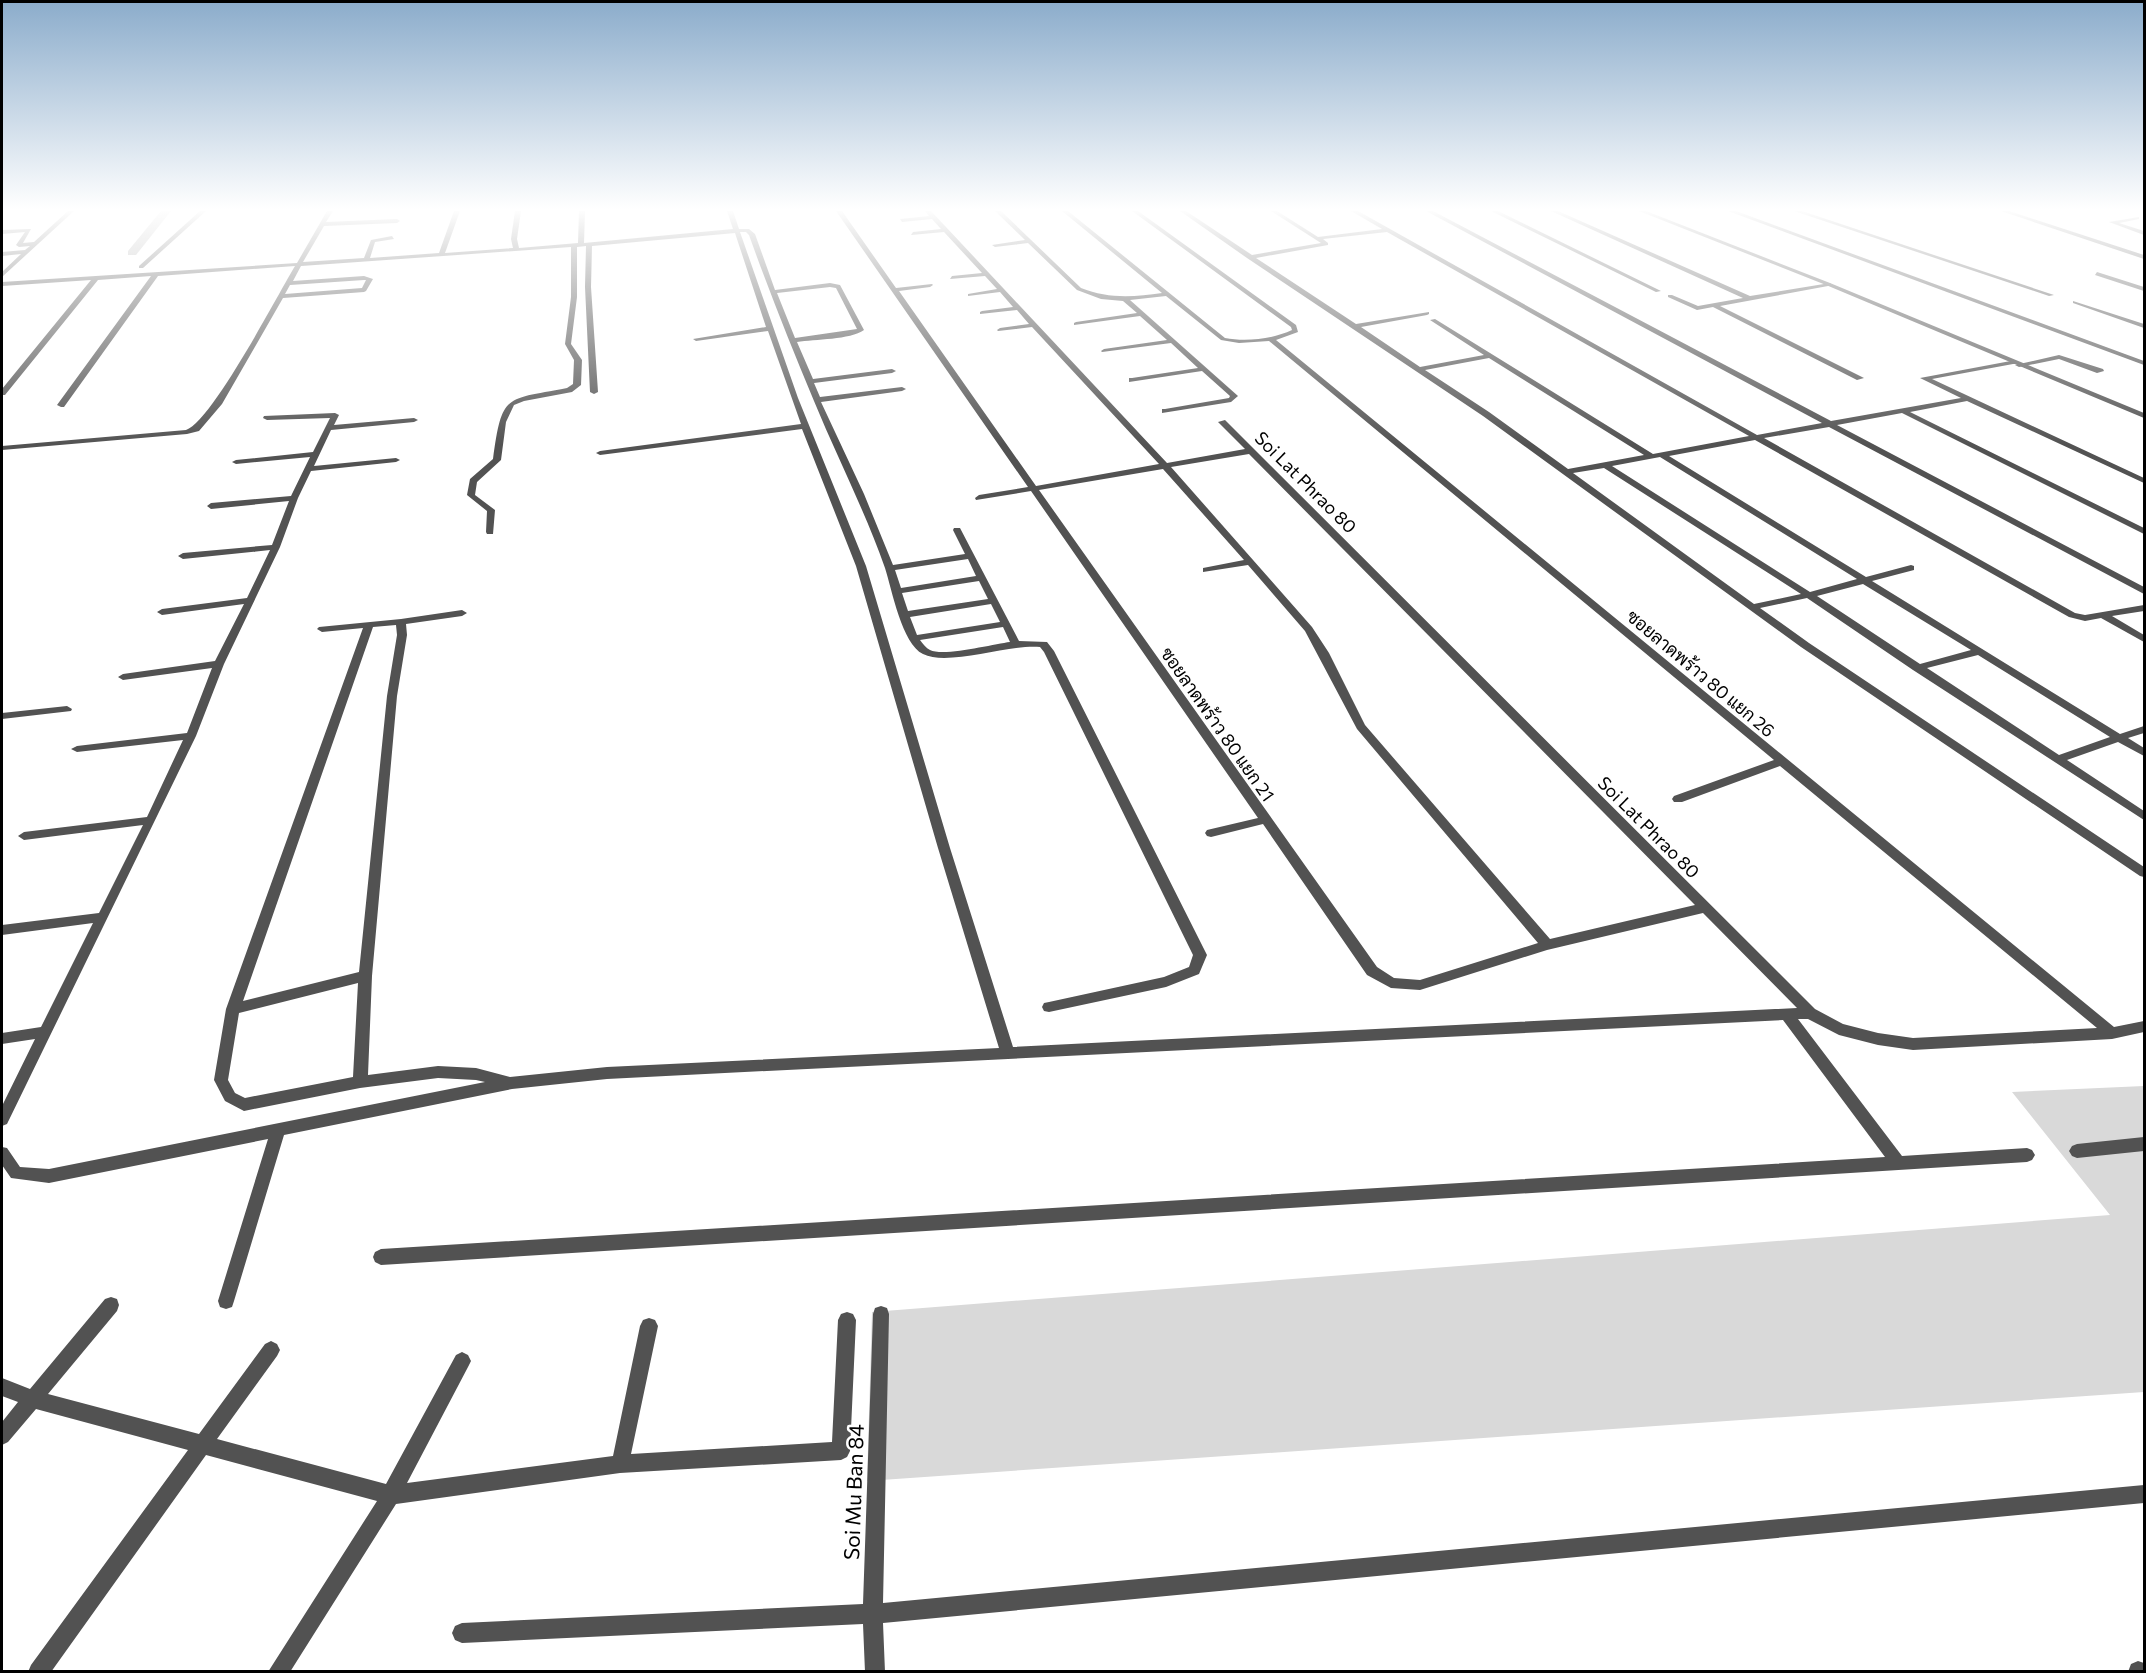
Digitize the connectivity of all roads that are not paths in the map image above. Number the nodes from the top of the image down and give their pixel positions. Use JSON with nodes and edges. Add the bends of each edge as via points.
{"nodes":[{"id":1,"x":87,"y":289,"type":"edge"},
{"id":2,"x":145,"y":289,"type":"edge"},
{"id":3,"x":286,"y":289,"type":"edge"},
{"id":4,"x":364,"y":289,"type":"edge"},
{"id":5,"x":575,"y":289,"type":"edge"},
{"id":6,"x":588,"y":289,"type":"edge"},
{"id":7,"x":756,"y":289,"type":"edge"},
{"id":8,"x":772,"y":289,"type":"edge"},
{"id":9,"x":797,"y":289,"type":"edge"},
{"id":10,"x":840,"y":289,"type":"edge"},
{"id":11,"x":901,"y":289,"type":"edge"},
{"id":12,"x":1079,"y":289,"type":"edge"},
{"id":13,"x":1161,"y":289,"type":"edge"},
{"id":14,"x":1242,"y":289,"type":"edge"},
{"id":15,"x":1299,"y":289,"type":"edge"},
{"id":16,"x":1493,"y":289,"type":"edge"},
{"id":17,"x":1575,"y":289,"type":"edge"},
{"id":18,"x":1654,"y":289,"type":"edge"},
{"id":19,"x":1729,"y":289,"type":"edge"},
{"id":20,"x":1802,"y":289,"type":"edge"},
{"id":21,"x":1840,"y":289,"type":"edge"},
{"id":22,"x":1944,"y":289,"type":"edge"},
{"id":23,"x":2033,"y":289,"type":"edge"},
{"id":24,"x":894,"y":290,"type":"joint"},
{"id":25,"x":1002,"y":290,"type":"joint"},
{"id":26,"x":1658,"y":291,"type":"dead end"},
{"id":27,"x":773,"y":292,"type":"junction"},
{"id":28,"x":970,"y":294,"type":"dead end"},
{"id":29,"x":1167,"y":294,"type":"junction"},
{"id":30,"x":2051,"y":295,"type":"dead end"},
{"id":31,"x":283,"y":296,"type":"junction"},
{"id":32,"x":1670,"y":296,"type":"dead end"},
{"id":33,"x":1751,"y":299,"type":"junction"},
{"id":34,"x":1126,"y":300,"type":"junction"},
{"id":35,"x":2075,"y":302,"type":"dead end"},
{"id":36,"x":1716,"y":306,"type":"junction"},
{"id":37,"x":1019,"y":308,"type":"junction"},
{"id":38,"x":982,"y":313,"type":"dead end"},
{"id":39,"x":1142,"y":314,"type":"junction"},
{"id":40,"x":1076,"y":324,"type":"dead end"},
{"id":41,"x":1034,"y":325,"type":"junction"},
{"id":42,"x":1355,"y":326,"type":"junction"},
{"id":43,"x":2145,"y":326,"type":"edge"},
{"id":44,"x":769,"y":329,"type":"junction"},
{"id":45,"x":1000,"y":330,"type":"dead end"},
{"id":46,"x":1270,"y":338,"type":"junction"},
{"id":47,"x":696,"y":339,"type":"dead end"},
{"id":48,"x":793,"y":340,"type":"junction"},
{"id":49,"x":1172,"y":341,"type":"junction"},
{"id":50,"x":1104,"y":351,"type":"dead end"},
{"id":51,"x":1491,"y":356,"type":"junction"},
{"id":52,"x":2016,"y":363,"type":"junction"},
{"id":53,"x":2145,"y":363,"type":"edge"},
{"id":54,"x":1204,"y":369,"type":"junction"},
{"id":55,"x":1418,"y":369,"type":"junction"},
{"id":56,"x":892,"y":371,"type":"dead end"},
{"id":57,"x":2100,"y":371,"type":"dead end"},
{"id":58,"x":1860,"y":378,"type":"dead end"},
{"id":59,"x":1132,"y":380,"type":"dead end"},
{"id":60,"x":810,"y":381,"type":"junction"},
{"id":61,"x":903,"y":389,"type":"dead end"},
{"id":62,"x":594,"y":392,"type":"dead end"},
{"id":63,"x":2,"y":393,"type":"edge"},
{"id":64,"x":1967,"y":399,"type":"junction"},
{"id":65,"x":818,"y":400,"type":"junction"},
{"id":66,"x":61,"y":405,"type":"dead end"},
{"id":67,"x":1165,"y":411,"type":"dead end"},
{"id":68,"x":1905,"y":412,"type":"junction"},
{"id":69,"x":2145,"y":416,"type":"edge"},
{"id":70,"x":267,"y":418,"type":"dead end"},
{"id":71,"x":414,"y":420,"type":"dead end"},
{"id":72,"x":1222,"y":422,"type":"dead end"},
{"id":73,"x":1829,"y":425,"type":"junction"},
{"id":74,"x":805,"y":426,"type":"junction"},
{"id":75,"x":329,"y":428,"type":"junction"},
{"id":76,"x":1756,"y":438,"type":"junction"},
{"id":77,"x":2,"y":448,"type":"edge"},
{"id":78,"x":1250,"y":451,"type":"junction"},
{"id":79,"x":600,"y":453,"type":"dead end"},
{"id":80,"x":316,"y":454,"type":"junction"},
{"id":81,"x":1657,"y":456,"type":"junction"},
{"id":82,"x":396,"y":460,"type":"dead end"},
{"id":83,"x":236,"y":462,"type":"dead end"},
{"id":84,"x":1605,"y":465,"type":"junction"},
{"id":85,"x":1166,"y":467,"type":"junction"},
{"id":86,"x":309,"y":469,"type":"junction"},
{"id":87,"x":1566,"y":472,"type":"junction"},
{"id":88,"x":2145,"y":481,"type":"edge"},
{"id":89,"x":1034,"y":489,"type":"junction"},
{"id":90,"x":294,"y":498,"type":"junction"},
{"id":91,"x":979,"y":498,"type":"dead end"},
{"id":92,"x":211,"y":506,"type":"dead end"},
{"id":93,"x":957,"y":530,"type":"dead end"},
{"id":94,"x":2145,"y":531,"type":"edge"},
{"id":95,"x":490,"y":532,"type":"dead end"},
{"id":96,"x":276,"y":547,"type":"junction"},
{"id":97,"x":183,"y":556,"type":"dead end"},
{"id":98,"x":971,"y":556,"type":"junction"},
{"id":99,"x":1250,"y":562,"type":"junction"},
{"id":100,"x":890,"y":568,"type":"junction"},
{"id":101,"x":1911,"y":568,"type":"dead end"},
{"id":102,"x":1206,"y":570,"type":"dead end"},
{"id":103,"x":982,"y":578,"type":"junction"},
{"id":104,"x":1865,"y":580,"type":"junction"},
{"id":105,"x":897,"y":591,"type":"junction"},
{"id":106,"x":2145,"y":591,"type":"edge"},
{"id":107,"x":1809,"y":596,"type":"junction"},
{"id":108,"x":250,"y":600,"type":"junction"},
{"id":109,"x":994,"y":601,"type":"junction"},
{"id":110,"x":1752,"y":607,"type":"junction"},
{"id":111,"x":2145,"y":608,"type":"edge"},
{"id":112,"x":162,"y":612,"type":"dead end"},
{"id":113,"x":462,"y":613,"type":"dead end"},
{"id":114,"x":904,"y":615,"type":"junction"},
{"id":115,"x":2104,"y":616,"type":"junction"},
{"id":116,"x":401,"y":622,"type":"junction"},
{"id":117,"x":369,"y":624,"type":"junction"},
{"id":118,"x":1006,"y":624,"type":"junction"},
{"id":119,"x":322,"y":628,"type":"dead end"},
{"id":120,"x":914,"y":638,"type":"junction"},
{"id":121,"x":2145,"y":639,"type":"edge"},
{"id":122,"x":1015,"y":642,"type":"junction"},
{"id":123,"x":1979,"y":651,"type":"junction"},
{"id":124,"x":219,"y":664,"type":"junction"},
{"id":125,"x":1917,"y":668,"type":"junction"},
{"id":126,"x":123,"y":677,"type":"dead end"},
{"id":127,"x":67,"y":709,"type":"dead end"},
{"id":128,"x":2,"y":716,"type":"edge"},
{"id":129,"x":2145,"y":729,"type":"edge"},
{"id":130,"x":191,"y":736,"type":"junction"},
{"id":131,"x":2122,"y":738,"type":"junction"},
{"id":132,"x":77,"y":749,"type":"dead end"},
{"id":133,"x":2145,"y":753,"type":"edge"},
{"id":134,"x":2058,"y":759,"type":"junction"},
{"id":135,"x":1782,"y":762,"type":"junction"},
{"id":136,"x":1677,"y":799,"type":"dead end"},
{"id":137,"x":2145,"y":816,"type":"edge"},
{"id":138,"x":151,"y":820,"type":"junction"},
{"id":139,"x":1265,"y":820,"type":"junction"},
{"id":140,"x":1210,"y":833,"type":"dead end"},
{"id":141,"x":24,"y":836,"type":"dead end"},
{"id":142,"x":2145,"y":873,"type":"edge"},
{"id":143,"x":1704,"y":908,"type":"junction"},
{"id":144,"x":102,"y":917,"type":"junction"},
{"id":145,"x":2,"y":930,"type":"edge"},
{"id":146,"x":1547,"y":945,"type":"junction"},
{"id":147,"x":365,"y":976,"type":"junction"},
{"id":148,"x":1049,"y":1007,"type":"dead end"},
{"id":149,"x":233,"y":1009,"type":"junction"},
{"id":150,"x":1809,"y":1013,"type":"junction"},
{"id":151,"x":1786,"y":1014,"type":"junction"},
{"id":152,"x":2145,"y":1027,"type":"edge"},
{"id":153,"x":44,"y":1032,"type":"junction"},
{"id":154,"x":2112,"y":1033,"type":"junction"},
{"id":155,"x":2,"y":1038,"type":"edge"},
{"id":156,"x":1008,"y":1054,"type":"junction"},
{"id":157,"x":360,"y":1082,"type":"junction"},
{"id":158,"x":512,"y":1083,"type":"junction"},
{"id":159,"x":2,"y":1120,"type":"edge"},
{"id":160,"x":278,"y":1129,"type":"junction"},
{"id":161,"x":2145,"y":1144,"type":"edge"},
{"id":162,"x":2077,"y":1151,"type":"dead end"},
{"id":163,"x":2,"y":1153,"type":"edge"},
{"id":164,"x":2027,"y":1155,"type":"dead end"},
{"id":165,"x":1898,"y":1163,"type":"junction"},
{"id":166,"x":381,"y":1257,"type":"dead end"},
{"id":167,"x":226,"y":1301,"type":"dead end"},
{"id":168,"x":111,"y":1305,"type":"dead end"},
{"id":169,"x":881,"y":1314,"type":"dead end"},
{"id":170,"x":847,"y":1320,"type":"dead end"},
{"id":171,"x":648,"y":1326,"type":"dead end"},
{"id":172,"x":271,"y":1350,"type":"dead end"},
{"id":173,"x":462,"y":1362,"type":"dead end"},
{"id":174,"x":2,"y":1387,"type":"edge"},
{"id":175,"x":33,"y":1399,"type":"junction"},
{"id":176,"x":2,"y":1436,"type":"edge"},
{"id":177,"x":204,"y":1443,"type":"junction"},
{"id":178,"x":620,"y":1464,"type":"junction"},
{"id":179,"x":2145,"y":1494,"type":"edge"},
{"id":180,"x":390,"y":1495,"type":"junction"},
{"id":181,"x":873,"y":1614,"type":"junction"},
{"id":182,"x":462,"y":1633,"type":"dead end"},
{"id":183,"x":38,"y":1671,"type":"edge"},
{"id":184,"x":278,"y":1671,"type":"edge"},
{"id":185,"x":875,"y":1671,"type":"edge"}],
"edges":[{"from":1,"to":63,"type":"street"},
{"from":2,"to":66,"type":"street"},
{"from":3,"to":31,"type":"street"},
{"from":4,"to":31,"type":"street"},
{"from":5,"to":95,"type":"street","via":[[568,344],[578,360],[578,381],[575,388],[522,399],[508,407],[497,460],[473,481],[471,495],[491,510]]},
{"from":6,"to":62,"type":"street"},
{"from":7,"to":44,"type":"street"},
{"from":8,"to":27,"type":"street"},
{"from":9,"to":27,"type":"street"},
{"from":10,"to":48,"type":"street","via":[[861,330]]},
{"from":11,"to":24,"type":"street"},
{"from":12,"to":34,"type":"street","via":[[1097,297]]},
{"from":13,"to":29,"type":"street"},
{"from":14,"to":46,"type":"street","via":[[1296,329]]},
{"from":15,"to":42,"type":"street"},
{"from":16,"to":76,"type":"street"},
{"from":17,"to":73,"type":"street"},
{"from":18,"to":26,"type":"street"},
{"from":19,"to":33,"type":"street"},
{"from":20,"to":33,"type":"street"},
{"from":21,"to":52,"type":"street"},
{"from":22,"to":53,"type":"street"},
{"from":23,"to":30,"type":"street"},
{"from":24,"to":89,"type":"street","name":"ซอยลาดพร้าว 80 แยก 21"},
{"from":25,"to":28,"type":"street"},
{"from":25,"to":37,"type":"street"},
{"from":27,"to":48,"type":"street"},
{"from":29,"to":34,"type":"street"},
{"from":29,"to":46,"type":"street","via":[[1223,339],[1237,342]]},
{"from":31,"to":77,"type":"street","via":[[219,402],[196,429]]},
{"from":32,"to":36,"type":"street","via":[[1694,308]]},
{"from":33,"to":36,"type":"street"},
{"from":34,"to":39,"type":"street"},
{"from":35,"to":43,"type":"street"},
{"from":36,"to":58,"type":"street"},
{"from":37,"to":38,"type":"street"},
{"from":37,"to":41,"type":"street"},
{"from":39,"to":40,"type":"street"},
{"from":39,"to":49,"type":"street"},
{"from":41,"to":45,"type":"street"},
{"from":41,"to":85,"type":"street"},
{"from":42,"to":51,"type":"street","via":[[1430,316]]},
{"from":42,"to":55,"type":"street"},
{"from":44,"to":47,"type":"street"},
{"from":44,"to":74,"type":"street"},
{"from":46,"to":135,"type":"street","name":"ซอยลาดพร้าว 80 แยก 26"},
{"from":48,"to":60,"type":"street"},
{"from":49,"to":50,"type":"street"},
{"from":49,"to":54,"type":"street"},
{"from":51,"to":55,"type":"street"},
{"from":51,"to":81,"type":"street"},
{"from":52,"to":57,"type":"street","via":[[2059,357]]},
{"from":52,"to":64,"type":"street","via":[[1924,378]]},
{"from":52,"to":69,"type":"street"},
{"from":54,"to":59,"type":"street"},
{"from":54,"to":67,"type":"street","via":[[1234,398]]},
{"from":55,"to":87,"type":"street"},
{"from":56,"to":60,"type":"street"},
{"from":60,"to":65,"type":"street"},
{"from":61,"to":65,"type":"street"},
{"from":64,"to":68,"type":"street"},
{"from":64,"to":88,"type":"street"},
{"from":65,"to":100,"type":"street"},
{"from":68,"to":73,"type":"street"},
{"from":68,"to":94,"type":"street"},
{"from":70,"to":75,"type":"street","via":[[333,413]]},
{"from":71,"to":75,"type":"street"},
{"from":72,"to":78,"type":"street","name":"Soi Lat Phrao 80"},
{"from":73,"to":76,"type":"street"},
{"from":73,"to":106,"type":"street"},
{"from":74,"to":79,"type":"street"},
{"from":74,"to":156,"type":"street","via":[[861,566]]},
{"from":75,"to":80,"type":"street"},
{"from":76,"to":81,"type":"street"},
{"from":76,"to":115,"type":"street","via":[[2072,615]]},
{"from":78,"to":85,"type":"street"},
{"from":78,"to":143,"type":"street","name":"Soi Lat Phrao 80"},
{"from":80,"to":83,"type":"street"},
{"from":80,"to":86,"type":"street"},
{"from":81,"to":84,"type":"street"},
{"from":81,"to":104,"type":"street"},
{"from":82,"to":86,"type":"street"},
{"from":84,"to":87,"type":"street"},
{"from":84,"to":107,"type":"street"},
{"from":85,"to":89,"type":"street"},
{"from":85,"to":99,"type":"street"},
{"from":86,"to":90,"type":"street"},
{"from":87,"to":110,"type":"street"},
{"from":89,"to":91,"type":"street"},
{"from":89,"to":139,"type":"street","name":"ซอยลาดพร้าว 80 แยก 21"},
{"from":90,"to":92,"type":"street"},
{"from":90,"to":96,"type":"street"},
{"from":93,"to":98,"type":"street"},
{"from":96,"to":97,"type":"street"},
{"from":96,"to":108,"type":"street"},
{"from":98,"to":100,"type":"street"},
{"from":98,"to":103,"type":"street"},
{"from":99,"to":102,"type":"street"},
{"from":99,"to":146,"type":"street","via":[[1322,647],[1361,727]]},
{"from":100,"to":105,"type":"street"},
{"from":101,"to":104,"type":"street"},
{"from":103,"to":105,"type":"street"},
{"from":103,"to":109,"type":"street"},
{"from":104,"to":107,"type":"street"},
{"from":104,"to":123,"type":"street"},
{"from":105,"to":114,"type":"street"},
{"from":107,"to":110,"type":"street"},
{"from":107,"to":125,"type":"street"},
{"from":108,"to":112,"type":"street"},
{"from":108,"to":124,"type":"street"},
{"from":109,"to":114,"type":"street"},
{"from":109,"to":118,"type":"street"},
{"from":110,"to":142,"type":"street"},
{"from":111,"to":115,"type":"street"},
{"from":113,"to":116,"type":"street"},
{"from":114,"to":120,"type":"street"},
{"from":115,"to":121,"type":"street"},
{"from":116,"to":117,"type":"street"},
{"from":116,"to":147,"type":"street"},
{"from":117,"to":119,"type":"street"},
{"from":117,"to":149,"type":"street"},
{"from":118,"to":120,"type":"street"},
{"from":118,"to":122,"type":"street"},
{"from":120,"to":122,"type":"street","via":[[925,652],[943,656]]},
{"from":122,"to":148,"type":"street","via":[[1043,644],[1049,651],[1200,955],[1194,970],[1166,982]]},
{"from":123,"to":125,"type":"street"},
{"from":123,"to":131,"type":"street"},
{"from":124,"to":126,"type":"street"},
{"from":124,"to":130,"type":"street"},
{"from":125,"to":134,"type":"street"},
{"from":127,"to":128,"type":"street"},
{"from":129,"to":131,"type":"street"},
{"from":130,"to":132,"type":"street"},
{"from":130,"to":138,"type":"street"},
{"from":131,"to":133,"type":"street"},
{"from":131,"to":134,"type":"street"},
{"from":134,"to":137,"type":"street"},
{"from":135,"to":136,"type":"street"},
{"from":135,"to":154,"type":"street","name":"ซอยลาดพร้าว 80 แยก 26"},
{"from":138,"to":141,"type":"street"},
{"from":138,"to":144,"type":"street"},
{"from":139,"to":140,"type":"street"},
{"from":139,"to":146,"type":"street","name":"ซอยลาดพร้าว 80 แยก 21","via":[[1372,971],[1391,983],[1420,985]]},
{"from":143,"to":146,"type":"street","name":"ซอยลาดพร้าว 80 แยก 21"},
{"from":143,"to":150,"type":"street","name":"Soi Lat Phrao 80"},
{"from":144,"to":145,"type":"street"},
{"from":144,"to":153,"type":"street"},
{"from":147,"to":149,"type":"street"},
{"from":147,"to":157,"type":"street"},
{"from":149,"to":157,"type":"street","via":[[221,1080],[230,1097],[244,1105]]},
{"from":150,"to":151,"type":"street"},
{"from":150,"to":154,"type":"street","name":"Soi Lat Phrao 80","via":[[1839,1029],[1913,1044]]},
{"from":151,"to":156,"type":"street"},
{"from":151,"to":165,"type":"street"},
{"from":152,"to":154,"type":"street","name":"Soi Lat Phrao 80"},
{"from":153,"to":155,"type":"street"},
{"from":153,"to":159,"type":"street"},
{"from":156,"to":158,"type":"street","via":[[607,1073]]},
{"from":157,"to":158,"type":"street","via":[[438,1072],[476,1074]]},
{"from":158,"to":160,"type":"street"},
{"from":160,"to":163,"type":"street","via":[[49,1176],[16,1173]]},
{"from":160,"to":167,"type":"street"},
{"from":161,"to":162,"type":"street"},
{"from":164,"to":165,"type":"street"},
{"from":165,"to":166,"type":"street"},
{"from":168,"to":175,"type":"street"},
{"from":169,"to":181,"type":"street","name":"Soi Mu Ban 84"},
{"from":170,"to":178,"type":"street","via":[[841,1451]]},
{"from":171,"to":178,"type":"street"},
{"from":172,"to":177,"type":"street"},
{"from":173,"to":180,"type":"street"},
{"from":174,"to":175,"type":"street"},
{"from":175,"to":176,"type":"street"},
{"from":175,"to":177,"type":"street"},
{"from":177,"to":180,"type":"street"},
{"from":177,"to":183,"type":"street"},
{"from":178,"to":180,"type":"street"},
{"from":179,"to":181,"type":"street"},
{"from":180,"to":184,"type":"street"},
{"from":181,"to":182,"type":"street"},
{"from":181,"to":185,"type":"street","name":"Soi Mu Ban 84"}]}
